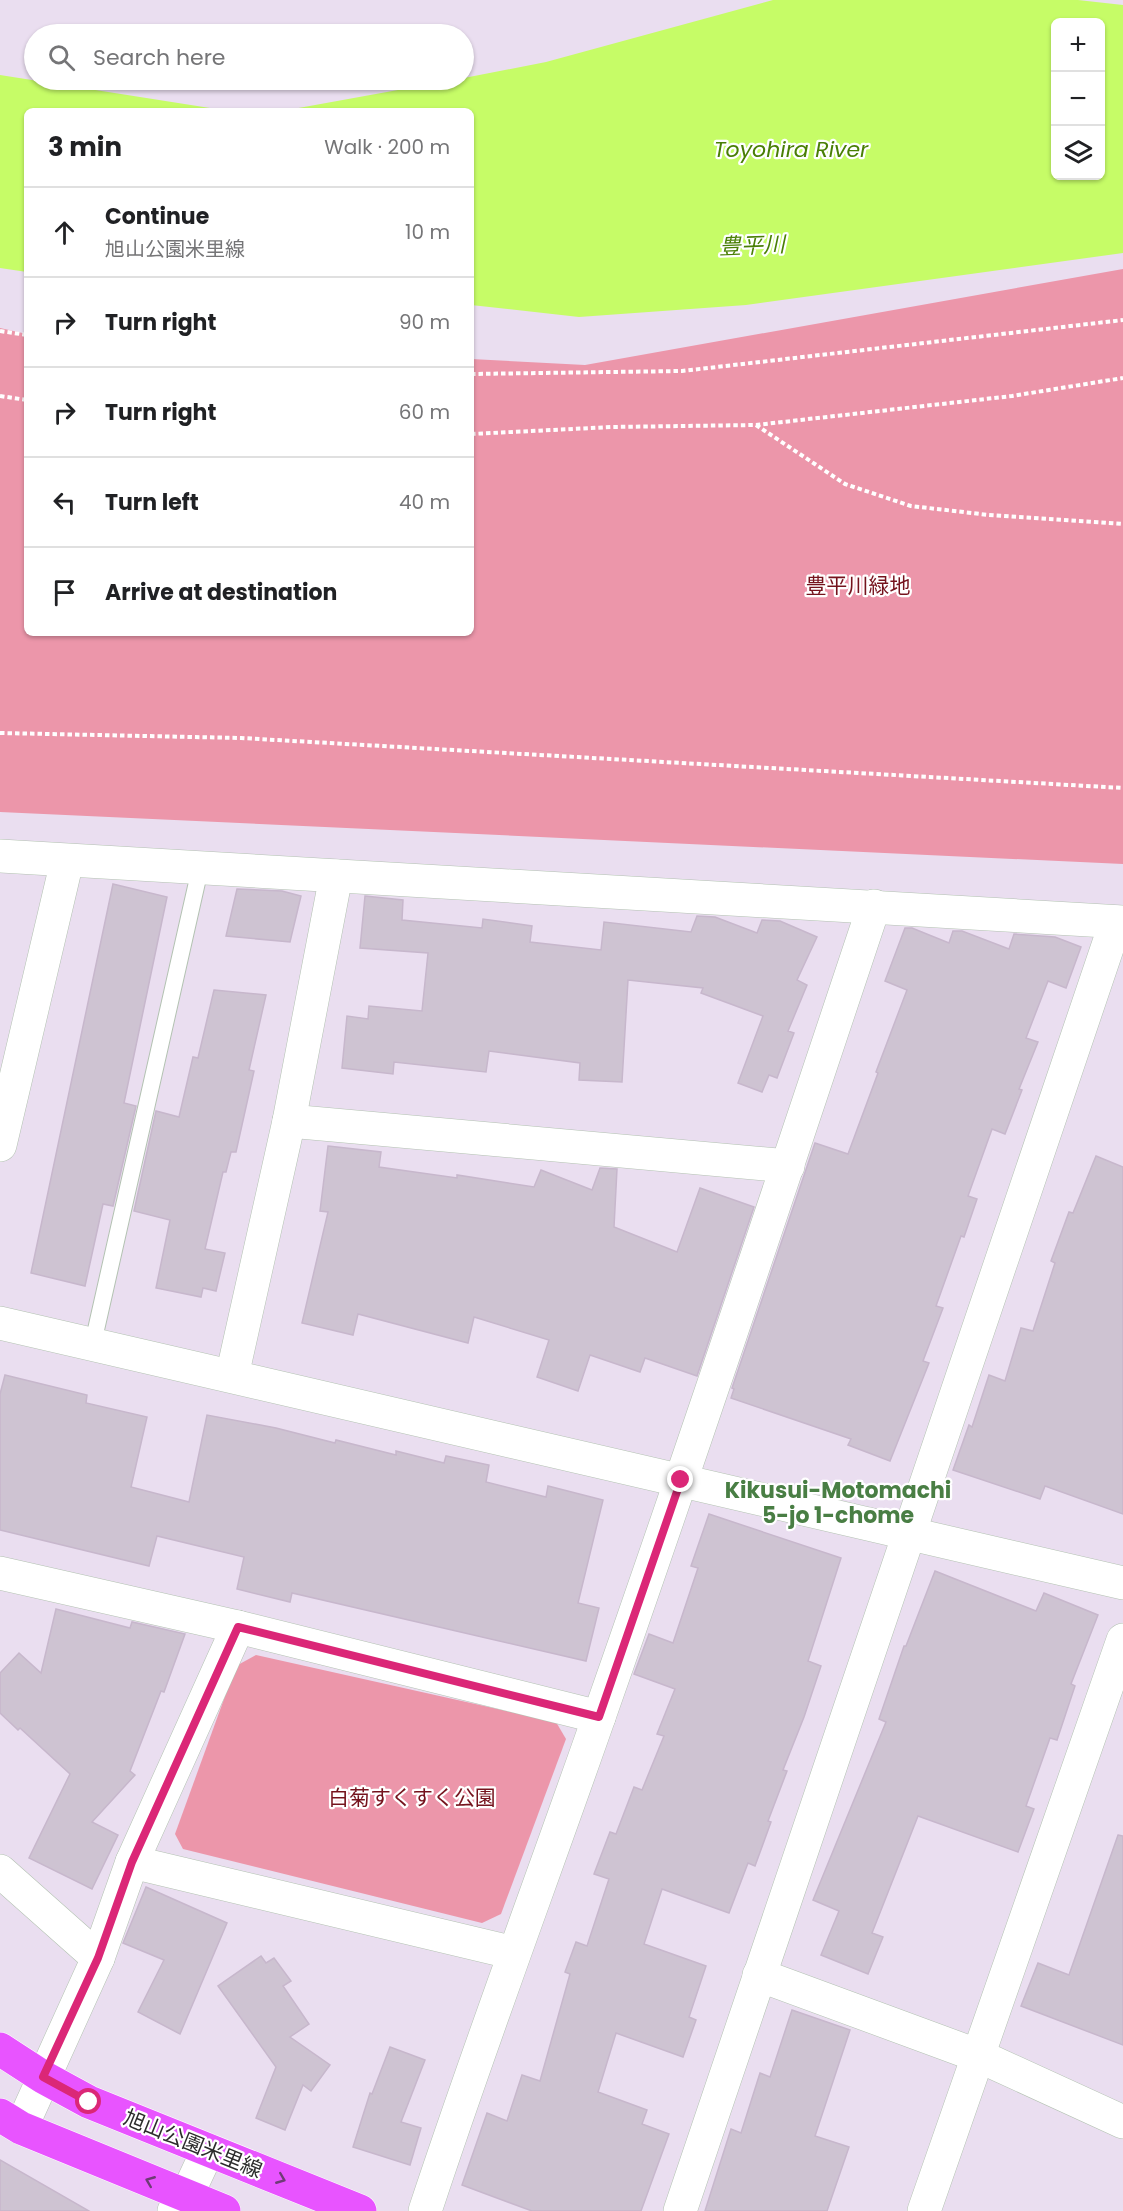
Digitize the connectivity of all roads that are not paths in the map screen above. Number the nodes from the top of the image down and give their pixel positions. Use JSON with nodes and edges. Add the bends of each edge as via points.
{"nodes":[{"id":1,"x":0,"y":856,"type":"edge"},
{"id":2,"x":67,"y":861,"type":"junction"},
{"id":3,"x":200,"y":869,"type":"junction"},
{"id":4,"x":336,"y":876,"type":"junction"},
{"id":5,"x":874,"y":906,"type":"junction"},
{"id":6,"x":1119,"y":922,"type":"edge"},
{"id":7,"x":289,"y":1121,"type":"junction"},
{"id":8,"x":0,"y":1145,"type":"edge"},
{"id":9,"x":788,"y":1166,"type":"junction"},
{"id":10,"x":0,"y":1323,"type":"edge"},
{"id":11,"x":93,"y":1343,"type":"junction"},
{"id":12,"x":232,"y":1376,"type":"junction"},
{"id":13,"x":681,"y":1480,"type":"junction"},
{"id":14,"x":908,"y":1534,"type":"junction"},
{"id":15,"x":0,"y":1573,"type":"edge"},
{"id":16,"x":1123,"y":1582,"type":"edge"},
{"id":17,"x":238,"y":1627,"type":"junction"},
{"id":18,"x":1123,"y":1640,"type":"edge"},
{"id":19,"x":599,"y":1717,"type":"junction"},
{"id":20,"x":132,"y":1862,"type":"junction"},
{"id":21,"x":0,"y":1870,"type":"edge"},
{"id":22,"x":514,"y":1953,"type":"junction"},
{"id":23,"x":98,"y":1958,"type":"junction"},
{"id":24,"x":759,"y":1975,"type":"junction"},
{"id":25,"x":0,"y":2049,"type":"edge"},
{"id":26,"x":979,"y":2056,"type":"junction"},
{"id":27,"x":43,"y":2077,"type":"junction"},
{"id":28,"x":10,"y":2121,"type":"edge"},
{"id":29,"x":1123,"y":2122,"type":"edge"},
{"id":30,"x":208,"y":2150,"type":"junction"},
{"id":31,"x":181,"y":2203,"type":"edge"},
{"id":32,"x":224,"y":2211,"type":"edge"},
{"id":33,"x":360,"y":2211,"type":"edge"},
{"id":34,"x":425,"y":2211,"type":"edge"},
{"id":35,"x":680,"y":2211,"type":"edge"},
{"id":36,"x":924,"y":2211,"type":"edge"}],
"edges":[{"from":1,"to":2,"type":"street"},
{"from":2,"to":3,"type":"street"},
{"from":2,"to":8,"type":"street"},
{"from":3,"to":4,"type":"street"},
{"from":3,"to":11,"type":"lane"},
{"from":4,"to":5,"type":"street"},
{"from":4,"to":7,"type":"street"},
{"from":5,"to":6,"type":"street"},
{"from":5,"to":9,"type":"street"},
{"from":6,"to":14,"type":"street"},
{"from":7,"to":9,"type":"street"},
{"from":7,"to":12,"type":"street"},
{"from":9,"to":13,"type":"street"},
{"from":10,"to":11,"type":"street"},
{"from":11,"to":12,"type":"street"},
{"from":12,"to":13,"type":"street"},
{"from":13,"to":14,"type":"street"},
{"from":13,"to":19,"type":"street"},
{"from":14,"to":16,"type":"street"},
{"from":14,"to":24,"type":"street"},
{"from":15,"to":17,"type":"street"},
{"from":17,"to":19,"type":"street"},
{"from":17,"to":20,"type":"street"},
{"from":18,"to":26,"type":"street"},
{"from":19,"to":22,"type":"street"},
{"from":20,"to":22,"type":"street"},
{"from":20,"to":23,"type":"street"},
{"from":21,"to":23,"type":"street"},
{"from":22,"to":34,"type":"street"},
{"from":23,"to":27,"type":"street"},
{"from":24,"to":26,"type":"street"},
{"from":24,"to":35,"type":"street"},
{"from":25,"to":27,"type":"main road","name":"旭山公園米里線"},
{"from":26,"to":29,"type":"street"},
{"from":26,"to":36,"type":"street"},
{"from":27,"to":28,"type":"street"},
{"from":27,"to":30,"type":"main road","name":"旭山公園米里線","via":[[89,2102]]},
{"from":31,"to":28,"type":"main road","one_way":true},
{"from":30,"to":31,"type":"street"},
{"from":30,"to":33,"type":"main road","name":"旭山公園米里線","one_way":true},
{"from":31,"to":32,"type":"main road"}]}
